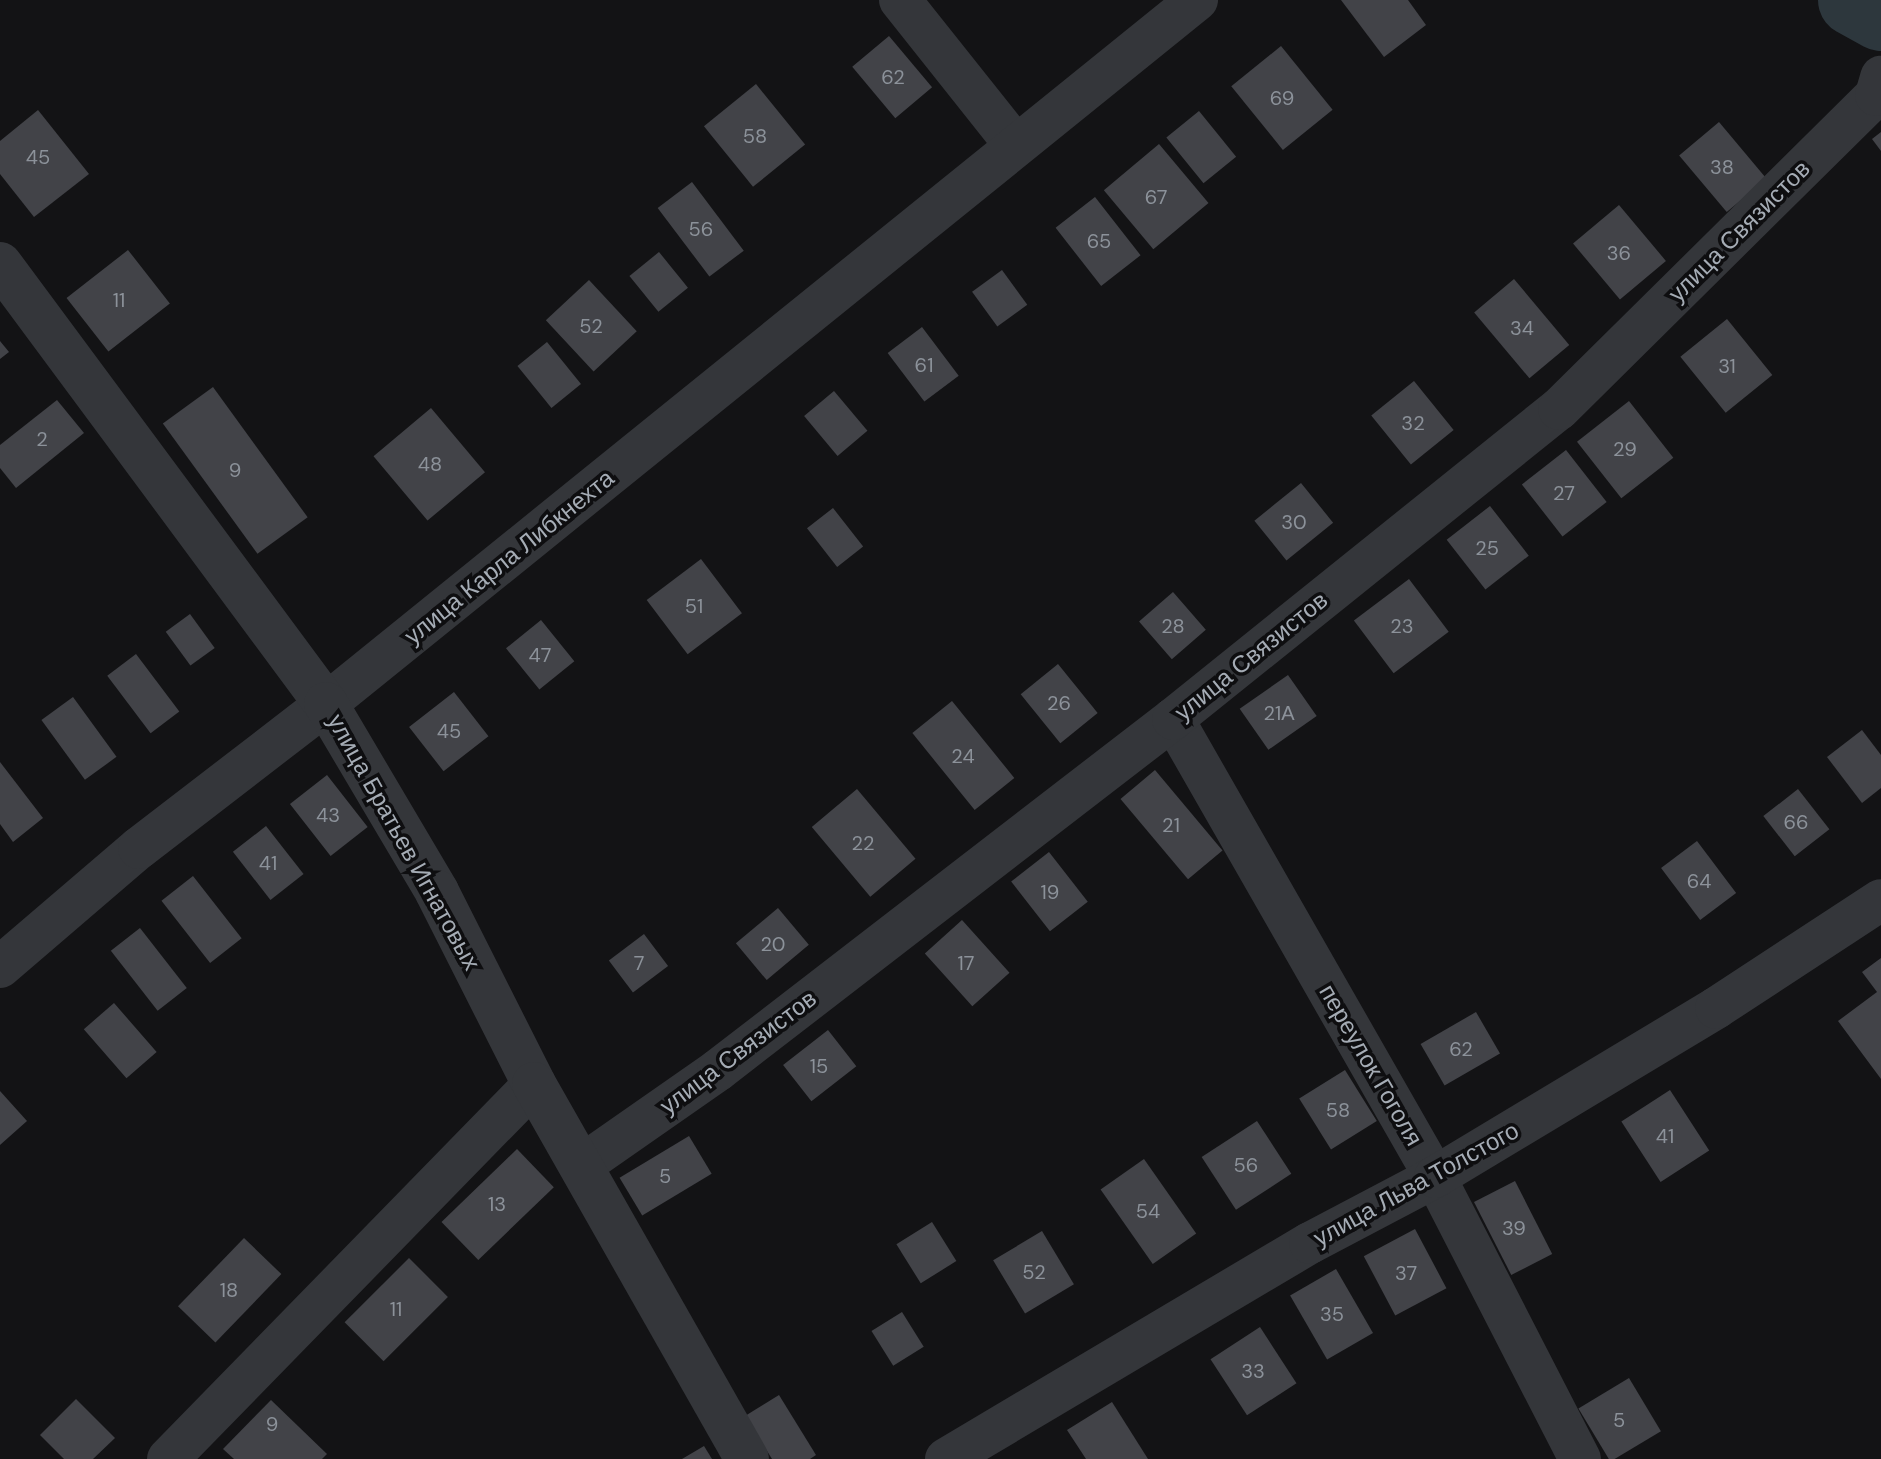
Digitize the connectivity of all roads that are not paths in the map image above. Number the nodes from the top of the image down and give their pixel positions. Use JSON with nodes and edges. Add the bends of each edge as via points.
{"nodes":[{"id":1,"x":900,"y":0,"type":"edge"},
{"id":2,"x":1197,"y":0,"type":"edge"},
{"id":3,"x":1878,"y":86,"type":"edge"},
{"id":4,"x":1016,"y":146,"type":"junction"},
{"id":5,"x":0,"y":264,"type":"edge"},
{"id":6,"x":326,"y":704,"type":"junction"},
{"id":7,"x":1173,"y":719,"type":"junction"},
{"id":8,"x":1881,"y":900,"type":"edge"},
{"id":9,"x":0,"y":967,"type":"edge"},
{"id":10,"x":534,"y":1084,"type":"junction"},
{"id":11,"x":582,"y":1165,"type":"junction"},
{"id":12,"x":1435,"y":1177,"type":"junction"},
{"id":13,"x":168,"y":1459,"type":"edge"},
{"id":14,"x":747,"y":1459,"type":"edge"},
{"id":15,"x":946,"y":1459,"type":"edge"},
{"id":16,"x":1580,"y":1459,"type":"edge"}],
"edges":[{"from":1,"to":4,"type":"street"},
{"from":2,"to":4,"type":"street","name":"улица Карла Либкнехта"},
{"from":3,"to":7,"type":"street","name":"улица Связистов","via":[[1559,409]]},
{"from":4,"to":6,"type":"street","name":"улица Карла Либкнехта"},
{"from":5,"to":6,"type":"street","name":"улица Братьев Игнатовых"},
{"from":6,"to":9,"type":"street","name":"улица Карла Либкнехта","via":[[139,848]]},
{"from":6,"to":10,"type":"street","name":"улица Братьев Игнатовых","via":[[437,892]]},
{"from":7,"to":11,"type":"street","name":"улица Связистов","via":[[718,1070]]},
{"from":7,"to":12,"type":"street","name":"переулок Гоголя"},
{"from":8,"to":12,"type":"street","name":"улица Льва Толстого","via":[[1716,1008]]},
{"from":10,"to":11,"type":"street","name":"улица Братьев Игнатовых"},
{"from":10,"to":13,"type":"street"},
{"from":11,"to":14,"type":"street","name":"улица Братьев Игнатовых"},
{"from":12,"to":15,"type":"street","name":"улица Льва Толстого","via":[[1310,1243]]},
{"from":12,"to":16,"type":"street","name":"переулок Гоголя"}]}
